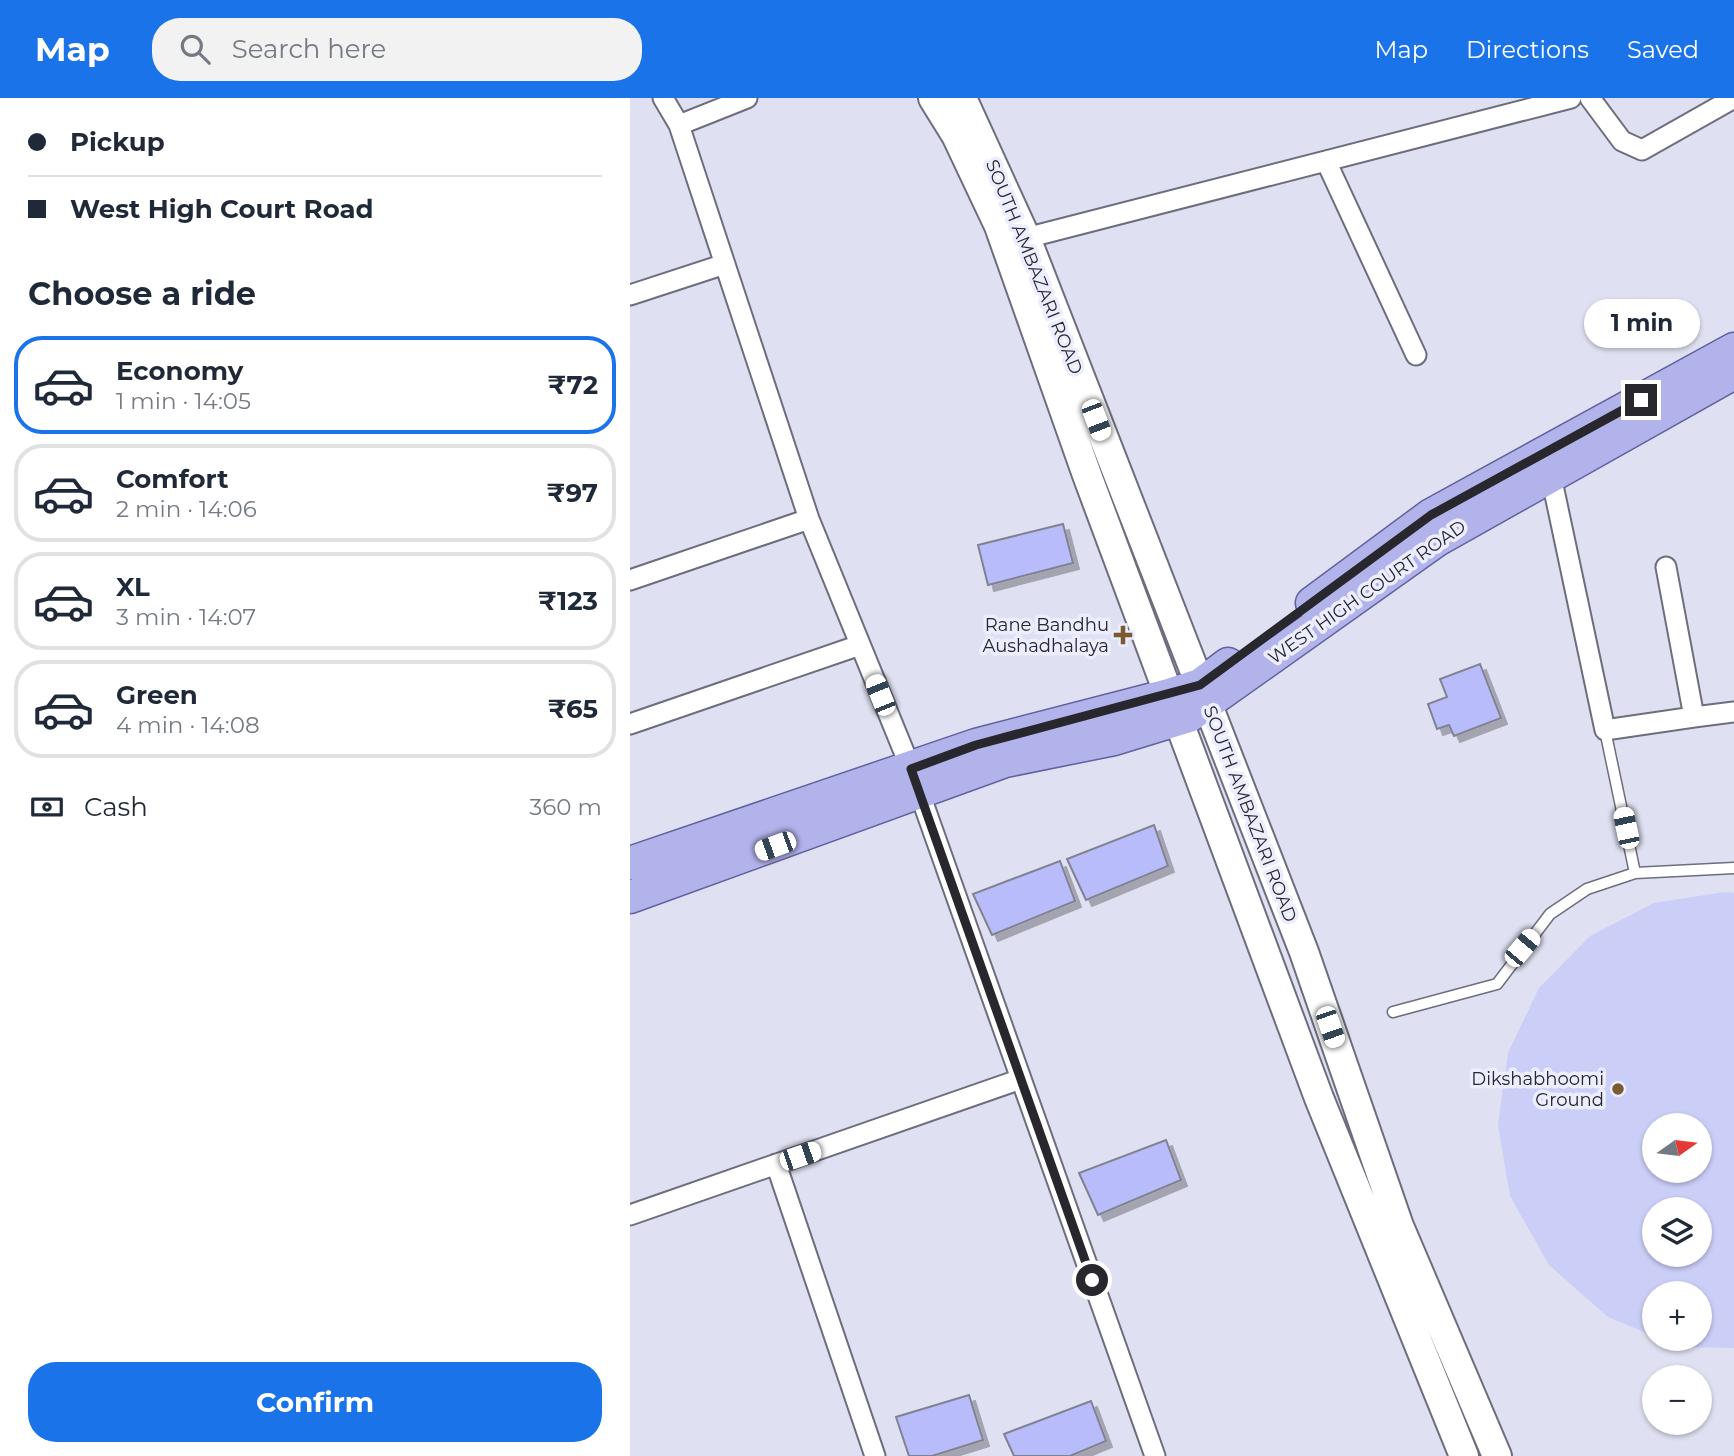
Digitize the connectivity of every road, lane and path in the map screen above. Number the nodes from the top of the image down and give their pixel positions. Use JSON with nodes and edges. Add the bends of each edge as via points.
{"nodes":[{"id":1,"x":663,"y":98,"type":"edge"},
{"id":2,"x":747,"y":98,"type":"edge"},
{"id":3,"x":933,"y":98,"type":"edge"},
{"id":4,"x":962,"y":98,"type":"edge"},
{"id":5,"x":1571,"y":98,"type":"edge"},
{"id":6,"x":1590,"y":98,"type":"edge"},
{"id":7,"x":1734,"y":98,"type":"edge"},
{"id":8,"x":680,"y":125,"type":"junction"},
{"id":9,"x":1326,"y":161,"type":"junction"},
{"id":10,"x":1026,"y":238,"type":"junction"},
{"id":11,"x":726,"y":264,"type":"junction"},
{"id":12,"x":630,"y":295,"type":"edge"},
{"id":13,"x":1734,"y":349,"type":"edge"},
{"id":14,"x":1416,"y":355,"type":"dead end"},
{"id":15,"x":1734,"y":373,"type":"edge"},
{"id":16,"x":1550,"y":476,"type":"junction"},
{"id":17,"x":809,"y":519,"type":"junction"},
{"id":18,"x":1667,"y":567,"type":"dead end"},
{"id":19,"x":630,"y":580,"type":"edge"},
{"id":20,"x":860,"y":645,"type":"junction"},
{"id":21,"x":1189,"y":704,"type":"junction"},
{"id":22,"x":1734,"y":712,"type":"edge"},
{"id":23,"x":1695,"y":717,"type":"junction"},
{"id":24,"x":630,"y":724,"type":"edge"},
{"id":25,"x":1605,"y":730,"type":"junction"},
{"id":26,"x":914,"y":781,"type":"junction"},
{"id":27,"x":630,"y":863,"type":"edge"},
{"id":28,"x":1734,"y":868,"type":"edge"},
{"id":29,"x":1635,"y":873,"type":"junction"},
{"id":30,"x":630,"y":897,"type":"edge"},
{"id":31,"x":1393,"y":1012,"type":"dead end"},
{"id":32,"x":1021,"y":1079,"type":"junction"},
{"id":33,"x":776,"y":1164,"type":"junction"},
{"id":34,"x":630,"y":1215,"type":"edge"},
{"id":35,"x":875,"y":1456,"type":"edge"},
{"id":36,"x":1155,"y":1456,"type":"edge"},
{"id":37,"x":1464,"y":1456,"type":"edge"},
{"id":38,"x":1497,"y":1456,"type":"edge"}],
"edges":[{"from":1,"to":8,"type":"street"},
{"from":2,"to":8,"type":"street"},
{"from":3,"to":21,"type":"main road","name":"SOUTH AMBAZARI ROAD","via":[[999,226]]},
{"from":4,"to":10,"type":"main road","name":"SOUTH AMBAZARI ROAD"},
{"from":5,"to":9,"type":"street"},
{"from":6,"to":7,"type":"street","via":[[1622,141],[1642,149]]},
{"from":8,"to":11,"type":"street"},
{"from":9,"to":10,"type":"street"},
{"from":9,"to":14,"type":"street"},
{"from":10,"to":21,"type":"main road","name":"SOUTH AMBAZARI ROAD"},
{"from":11,"to":12,"type":"street"},
{"from":11,"to":17,"type":"street"},
{"from":13,"to":21,"type":"main road","name":"WEST HIGH COURT ROAD","via":[[1431,515]]},
{"from":15,"to":16,"type":"main road","name":"WEST HIGH COURT ROAD"},
{"from":16,"to":21,"type":"main road","name":"WEST HIGH COURT ROAD","via":[[1437,540]]},
{"from":16,"to":25,"type":"street"},
{"from":17,"to":19,"type":"street"},
{"from":17,"to":20,"type":"street"},
{"from":18,"to":23,"type":"street"},
{"from":20,"to":24,"type":"street"},
{"from":20,"to":26,"type":"street"},
{"from":21,"to":26,"type":"main road","name":"WEST HIGH COURT ROAD","via":[[976,745]]},
{"from":21,"to":37,"type":"main road","name":"SOUTH AMBAZARI ROAD","via":[[1324,1110]]},
{"from":21,"to":38,"type":"main road","name":"SOUTH AMBAZARI ROAD","via":[[1304,952],[1399,1226]]},
{"from":22,"to":23,"type":"street"},
{"from":23,"to":25,"type":"street"},
{"from":25,"to":29,"type":"lane"},
{"from":26,"to":27,"type":"main road","name":"WEST HIGH COURT ROAD"},
{"from":26,"to":30,"type":"main road"},
{"from":26,"to":32,"type":"street"},
{"from":28,"to":29,"type":"lane"},
{"from":29,"to":31,"type":"lane","via":[[1587,889],[1550,914],[1496,984]]},
{"from":32,"to":33,"type":"street"},
{"from":32,"to":36,"type":"street"},
{"from":33,"to":34,"type":"street"},
{"from":33,"to":35,"type":"street"}]}
